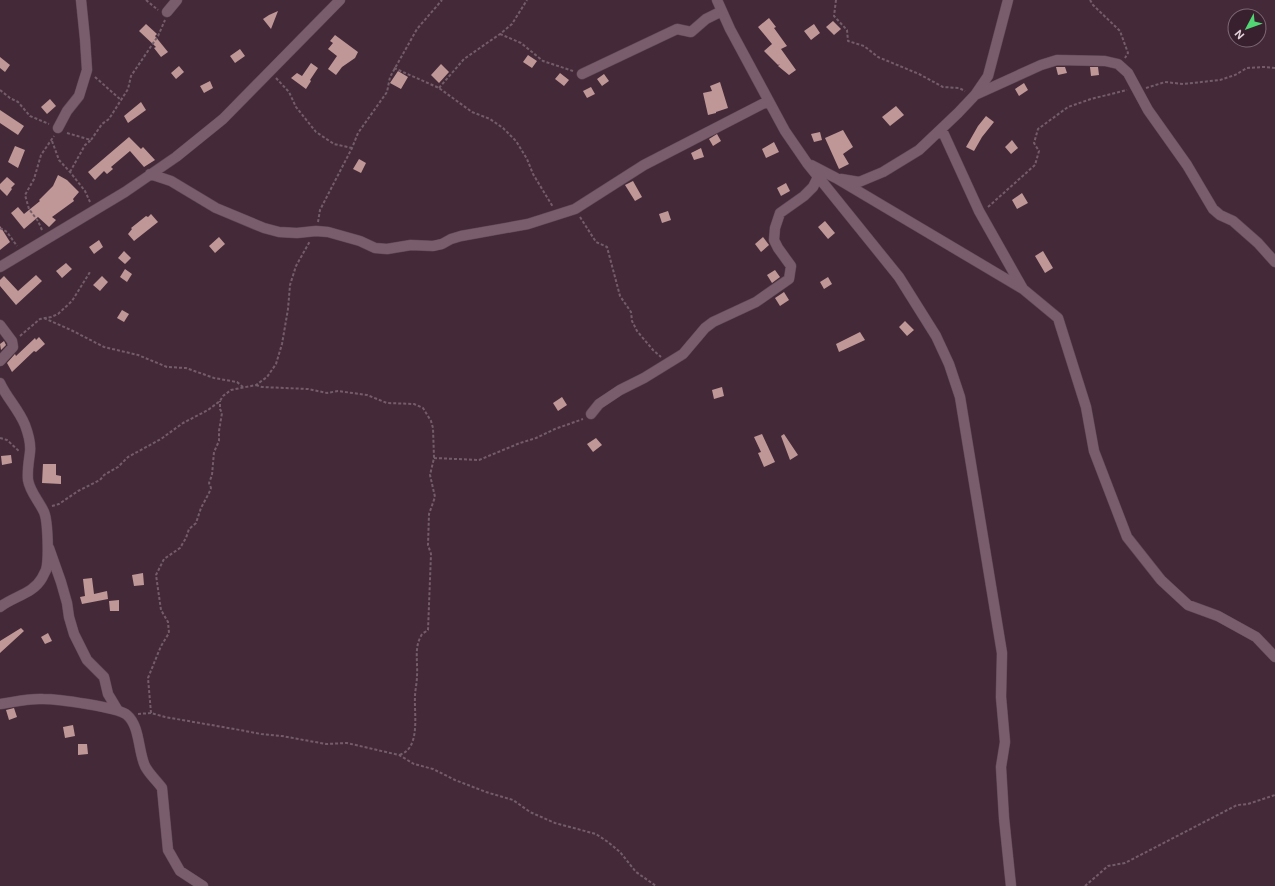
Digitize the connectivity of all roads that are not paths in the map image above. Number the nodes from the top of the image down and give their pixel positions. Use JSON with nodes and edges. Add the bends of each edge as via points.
{"nodes":[{"id":1,"x":81,"y":0,"type":"edge"},
{"id":2,"x":177,"y":0,"type":"edge"},
{"id":3,"x":717,"y":0,"type":"edge"},
{"id":4,"x":1008,"y":0,"type":"edge"},
{"id":5,"x":337,"y":1,"type":"edge"},
{"id":6,"x":722,"y":11,"type":"junction"},
{"id":7,"x":167,"y":12,"type":"road end"},
{"id":8,"x":582,"y":74,"type":"road end"},
{"id":9,"x":975,"y":95,"type":"junction"},
{"id":10,"x":768,"y":101,"type":"junction"},
{"id":11,"x":58,"y":128,"type":"road end"},
{"id":12,"x":942,"y":130,"type":"junction"},
{"id":13,"x":807,"y":163,"type":"junction"},
{"id":14,"x":150,"y":174,"type":"junction"},
{"id":15,"x":818,"y":177,"type":"junction"},
{"id":16,"x":836,"y":178,"type":"junction"},
{"id":17,"x":1275,"y":262,"type":"edge"},
{"id":18,"x":0,"y":267,"type":"edge"},
{"id":19,"x":1023,"y":289,"type":"junction"},
{"id":20,"x":0,"y":325,"type":"edge"},
{"id":21,"x":0,"y":360,"type":"edge"},
{"id":22,"x":0,"y":383,"type":"edge"},
{"id":23,"x":591,"y":414,"type":"road end"},
{"id":24,"x":47,"y":543,"type":"junction"},
{"id":25,"x":0,"y":607,"type":"edge"},
{"id":26,"x":1275,"y":657,"type":"edge"},
{"id":27,"x":0,"y":704,"type":"edge"},
{"id":28,"x":116,"y":709,"type":"junction"},
{"id":29,"x":202,"y":886,"type":"edge"},
{"id":30,"x":1010,"y":886,"type":"edge"}],
"edges":[{"from":1,"to":11,"type":"street","via":[[87,70],[78,96]]},
{"from":2,"to":7,"type":"street"},
{"from":3,"to":6,"type":"street"},
{"from":4,"to":9,"type":"street","via":[[988,76]]},
{"from":5,"to":14,"type":"street","via":[[223,119]]},
{"from":6,"to":8,"type":"street","via":[[706,19],[691,32],[677,29]]},
{"from":6,"to":10,"type":"street"},
{"from":9,"to":12,"type":"street"},
{"from":9,"to":17,"type":"street","via":[[1057,60],[1105,61],[1118,64],[1128,73],[1213,209],[1233,221],[1258,242]]},
{"from":10,"to":13,"type":"street"},
{"from":10,"to":14,"type":"street","via":[[644,165],[575,209],[528,224],[461,236],[433,246],[375,248],[328,232],[279,232],[216,208],[171,181]]},
{"from":12,"to":16,"type":"street","via":[[919,150],[883,172],[859,182]]},
{"from":12,"to":19,"type":"street","via":[[979,211]]},
{"from":13,"to":15,"type":"street"},
{"from":13,"to":16,"type":"street"},
{"from":14,"to":18,"type":"street","via":[[125,192]]},
{"from":15,"to":23,"type":"street","via":[[804,196],[780,213],[775,228],[774,240],[791,266],[789,279],[756,302],[713,322],[683,354],[620,390],[599,404]]},
{"from":15,"to":30,"type":"street","via":[[899,277],[936,336],[960,397],[1002,653],[1001,697],[1005,742],[1001,767]]},
{"from":16,"to":19,"type":"street"},
{"from":19,"to":26,"type":"street","via":[[1058,318],[1086,407],[1094,450],[1127,537],[1161,580],[1188,605],[1218,616],[1256,637]]},
{"from":20,"to":21,"type":"street","via":[[12,341],[13,347]]},
{"from":22,"to":24,"type":"street","via":[[20,415],[30,442],[28,480],[45,513]]},
{"from":24,"to":25,"type":"street","via":[[46,570],[42,579],[26,593]]},
{"from":24,"to":28,"type":"street","via":[[61,582],[74,634],[87,660],[104,677],[108,694]]},
{"from":27,"to":28,"type":"street","via":[[43,699]]},
{"from":28,"to":29,"type":"street","via":[[127,715],[133,724],[146,768],[162,788],[168,850],[180,871]]}]}
